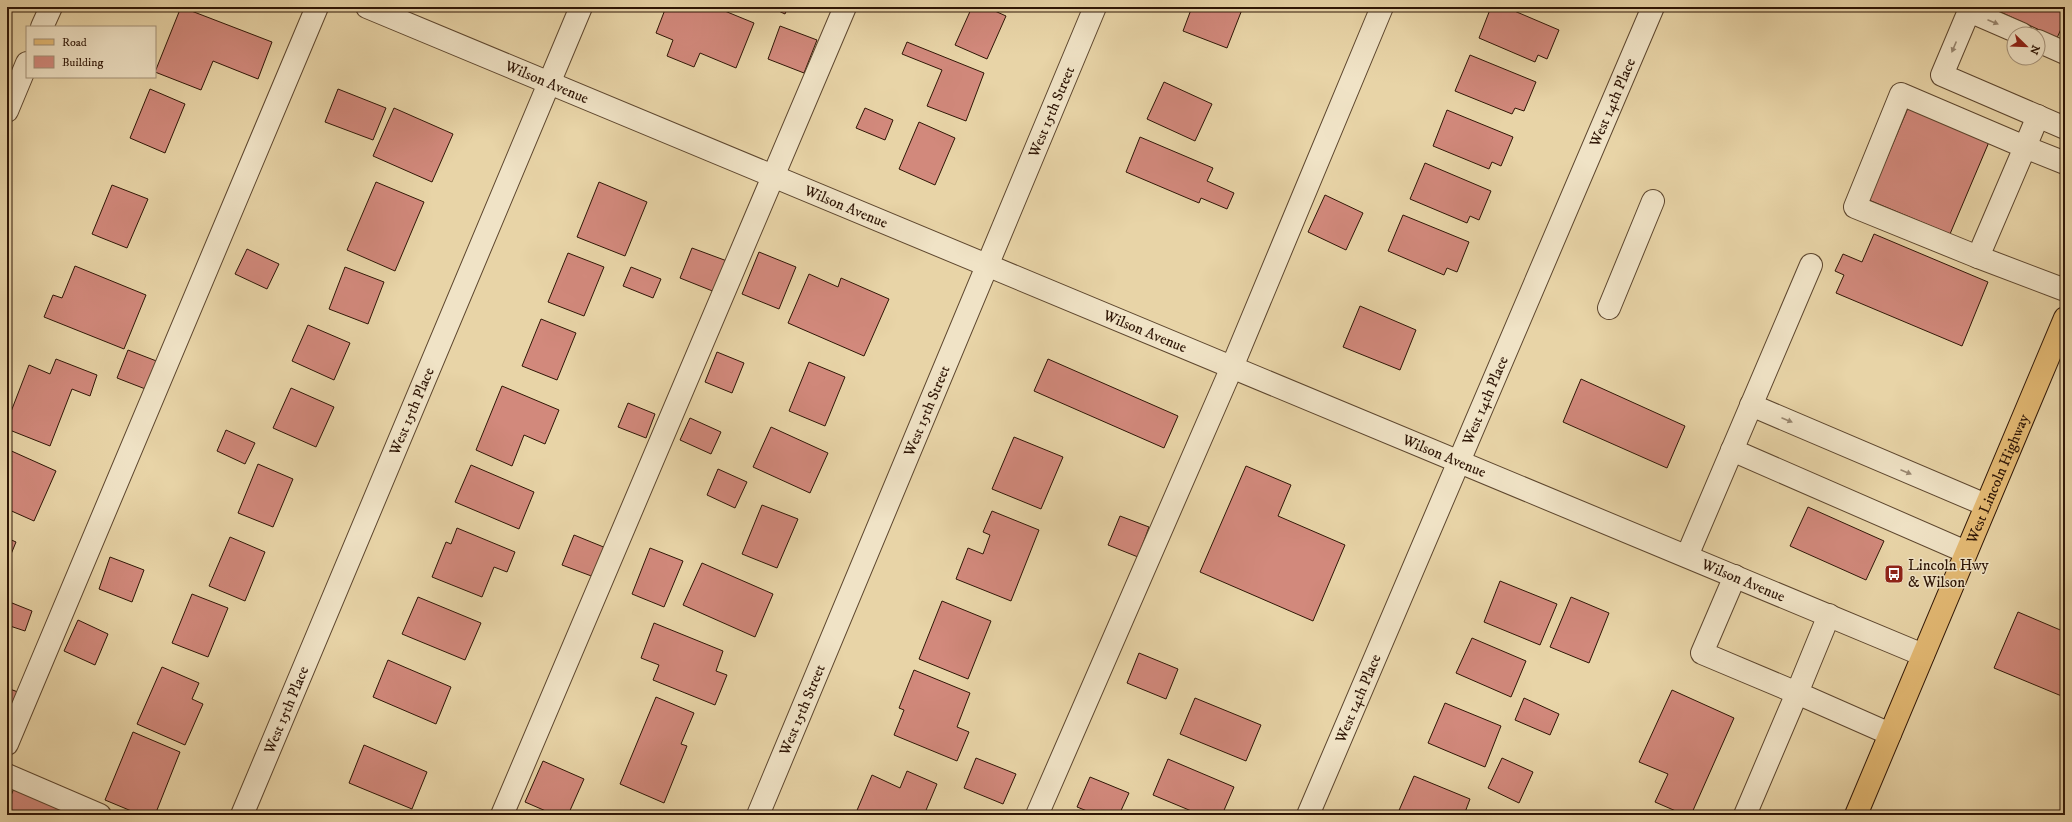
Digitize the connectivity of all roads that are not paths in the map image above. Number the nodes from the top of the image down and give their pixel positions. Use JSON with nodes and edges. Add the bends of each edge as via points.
{"nodes":[{"id":1,"x":51,"y":7,"type":"edge"},
{"id":2,"x":317,"y":7,"type":"edge"},
{"id":3,"x":367,"y":7,"type":"edge"},
{"id":4,"x":581,"y":7,"type":"edge"},
{"id":5,"x":845,"y":7,"type":"edge"},
{"id":6,"x":1095,"y":7,"type":"edge"},
{"id":7,"x":1382,"y":7,"type":"edge"},
{"id":8,"x":1653,"y":7,"type":"edge"},
{"id":9,"x":1970,"y":9,"type":"edge"},
{"id":10,"x":42,"y":26,"type":"edge"},
{"id":11,"x":2006,"y":26,"type":"edge"},
{"id":12,"x":2046,"y":44,"type":"edge"},
{"id":13,"x":2065,"y":52,"type":"edge"},
{"id":14,"x":26,"y":65,"type":"edge"},
{"id":15,"x":549,"y":83,"type":"junction"},
{"id":16,"x":7,"y":111,"type":"edge"},
{"id":17,"x":2038,"y":116,"type":"junction"},
{"id":18,"x":2065,"y":128,"type":"edge"},
{"id":19,"x":2025,"y":147,"type":"junction"},
{"id":20,"x":2065,"y":163,"type":"edge"},
{"id":21,"x":773,"y":176,"type":"junction"},
{"id":22,"x":1653,"y":201,"type":"dead end"},
{"id":23,"x":1978,"y":257,"type":"junction"},
{"id":24,"x":1811,"y":264,"type":"dead end"},
{"id":25,"x":987,"y":265,"type":"junction"},
{"id":26,"x":2065,"y":290,"type":"edge"},
{"id":27,"x":1609,"y":308,"type":"dead end"},
{"id":28,"x":2065,"y":318,"type":"edge"},
{"id":29,"x":1232,"y":367,"type":"junction"},
{"id":30,"x":1751,"y":405,"type":"junction"},
{"id":31,"x":1732,"y":450,"type":"junction"},
{"id":32,"x":1460,"y":461,"type":"junction"},
{"id":33,"x":1986,"y":505,"type":"junction"},
{"id":34,"x":1966,"y":552,"type":"junction"},
{"id":35,"x":1687,"y":556,"type":"junction"},
{"id":36,"x":1735,"y":576,"type":"junction"},
{"id":37,"x":1829,"y":615,"type":"junction"},
{"id":38,"x":1923,"y":654,"type":"junction"},
{"id":39,"x":1797,"y":693,"type":"junction"},
{"id":40,"x":1890,"y":734,"type":"junction"},
{"id":41,"x":7,"y":744,"type":"edge"},
{"id":42,"x":7,"y":775,"type":"edge"},
{"id":43,"x":100,"y":815,"type":"edge"},
{"id":44,"x":242,"y":815,"type":"edge"},
{"id":45,"x":502,"y":815,"type":"edge"},
{"id":46,"x":758,"y":815,"type":"edge"},
{"id":47,"x":1037,"y":815,"type":"edge"},
{"id":48,"x":1308,"y":815,"type":"edge"},
{"id":49,"x":1745,"y":815,"type":"edge"},
{"id":50,"x":1856,"y":815,"type":"edge"}],
"edges":[{"from":1,"to":10,"type":"street"},
{"from":2,"to":41,"type":"street"},
{"from":3,"to":15,"type":"street","name":"Wilson Avenue"},
{"from":4,"to":15,"type":"street","name":"West 15th Place"},
{"from":5,"to":21,"type":"street"},
{"from":6,"to":25,"type":"street","name":"West 15th Street"},
{"from":7,"to":29,"type":"street"},
{"from":8,"to":32,"type":"street","name":"West 14th Place"},
{"from":9,"to":11,"type":"street","one_way":true},
{"from":9,"to":17,"type":"street","one_way":true,"via":[[1942,75]]},
{"from":12,"to":13,"type":"street"},
{"from":14,"to":16,"type":"street"},
{"from":15,"to":21,"type":"street","name":"Wilson Avenue"},
{"from":15,"to":44,"type":"street","name":"West 15th Place"},
{"from":17,"to":18,"type":"street"},
{"from":17,"to":19,"type":"street"},
{"from":19,"to":20,"type":"street"},
{"from":19,"to":23,"type":"street"},
{"from":19,"to":23,"type":"street","via":[[1901,94],[1855,207]]},
{"from":21,"to":25,"type":"street","name":"Wilson Avenue"},
{"from":21,"to":45,"type":"street"},
{"from":22,"to":27,"type":"street"},
{"from":23,"to":26,"type":"street"},
{"from":24,"to":30,"type":"street"},
{"from":25,"to":29,"type":"street","name":"Wilson Avenue"},
{"from":25,"to":46,"type":"street","name":"West 15th Street"},
{"from":28,"to":33,"type":"main road","name":"West Lincoln Highway"},
{"from":29,"to":32,"type":"street","name":"Wilson Avenue"},
{"from":29,"to":47,"type":"street"},
{"from":30,"to":31,"type":"street"},
{"from":30,"to":33,"type":"street","one_way":true},
{"from":31,"to":34,"type":"street"},
{"from":31,"to":35,"type":"street"},
{"from":32,"to":35,"type":"street","name":"Wilson Avenue"},
{"from":32,"to":48,"type":"street","name":"West 14th Place"},
{"from":33,"to":34,"type":"main road","name":"West Lincoln Highway"},
{"from":34,"to":38,"type":"main road","name":"West Lincoln Highway"},
{"from":35,"to":36,"type":"street","name":"Wilson Avenue"},
{"from":36,"to":37,"type":"street","name":"Wilson Avenue"},
{"from":36,"to":39,"type":"street","via":[[1702,653]]},
{"from":37,"to":38,"type":"street","name":"Wilson Avenue"},
{"from":37,"to":39,"type":"street"},
{"from":38,"to":40,"type":"main road","name":"West Lincoln Highway"},
{"from":39,"to":40,"type":"street"},
{"from":39,"to":49,"type":"street"},
{"from":40,"to":50,"type":"main road","name":"West Lincoln Highway"},
{"from":42,"to":43,"type":"street"}]}
